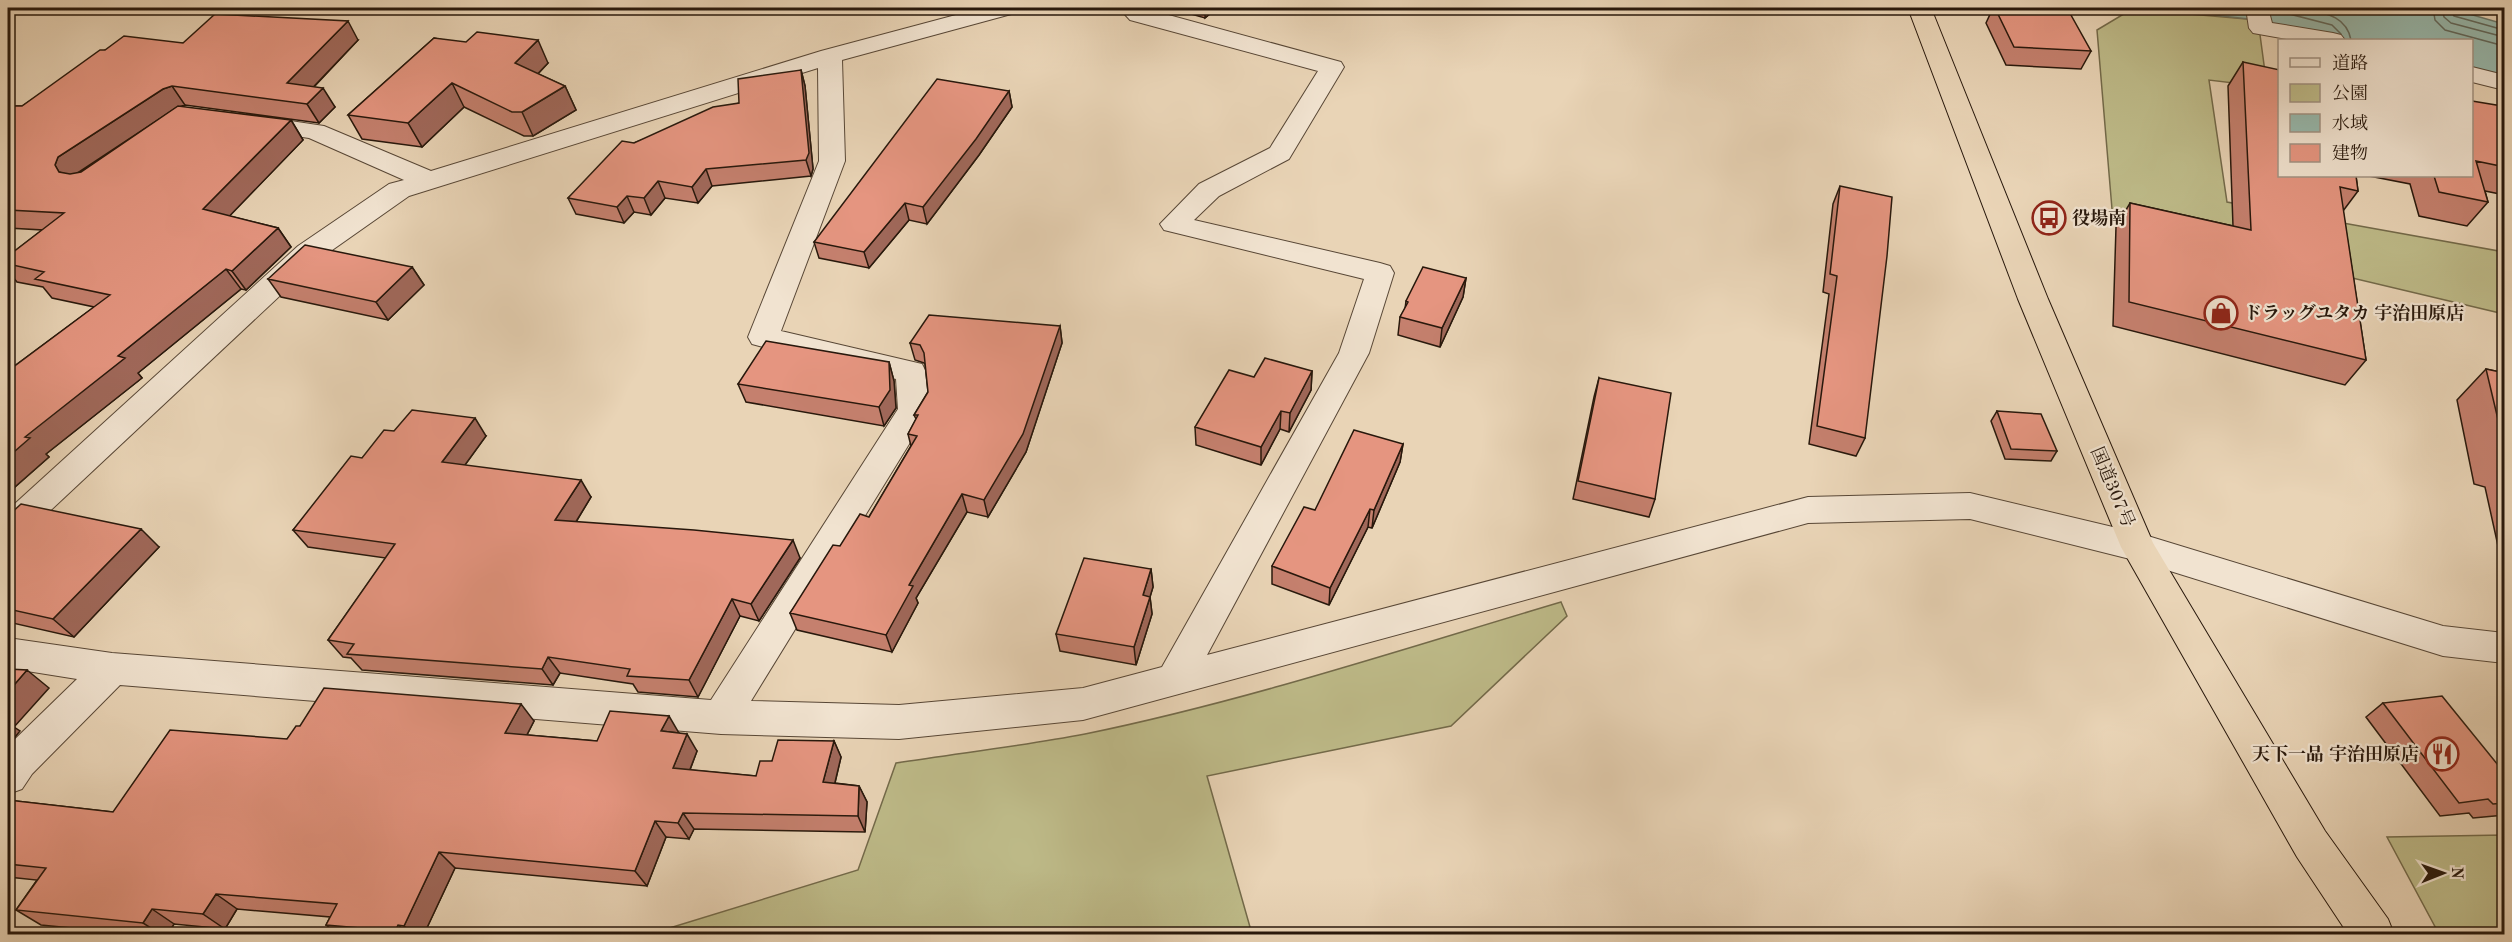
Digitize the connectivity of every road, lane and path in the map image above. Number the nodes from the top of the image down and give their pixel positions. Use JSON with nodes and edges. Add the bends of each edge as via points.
{"nodes":[{"id":1,"x":1007,"y":8,"type":"edge"},
{"id":2,"x":1130,"y":8,"type":"edge"},
{"id":3,"x":2258,"y":14,"type":"edge"},
{"id":4,"x":1924,"y":20,"type":"edge"},
{"id":5,"x":2327,"y":39,"type":"edge"},
{"id":6,"x":830,"y":56,"type":"junction"},
{"id":7,"x":2473,"y":74,"type":"edge"},
{"id":8,"x":2505,"y":83,"type":"edge"},
{"id":9,"x":221,"y":119,"type":"edge"},
{"id":10,"x":430,"y":181,"type":"junction"},
{"id":11,"x":8,"y":530,"type":"edge"},
{"id":12,"x":2138,"y":547,"type":"junction"},
{"id":13,"x":2505,"y":648,"type":"edge"},
{"id":14,"x":8,"y":653,"type":"edge"},
{"id":15,"x":112,"y":669,"type":"junction"},
{"id":16,"x":1176,"y":677,"type":"junction"},
{"id":17,"x":721,"y":717,"type":"junction"},
{"id":18,"x":8,"y":776,"type":"edge"},
{"id":19,"x":2373,"y":934,"type":"edge"}],
"edges":[{"from":1,"to":6,"type":"street"},
{"from":2,"to":16,"type":"street","via":[[1138,15],[1332,67],[1280,153],[1209,190],[1174,224],[1380,273],[1354,353]]},
{"from":3,"to":5,"type":"street","via":[[2261,28]]},
{"from":4,"to":12,"type":"highway","name":"国道307号","via":[[2033,299]]},
{"from":6,"to":10,"type":"street"},
{"from":6,"to":17,"type":"street","via":[[832,161],[763,337],[911,372],[914,410]]},
{"from":7,"to":8,"type":"street"},
{"from":9,"to":10,"type":"street","via":[[315,131]]},
{"from":10,"to":11,"type":"street","via":[[399,190],[308,253]]},
{"from":12,"to":13,"type":"street","via":[[2442,641]]},
{"from":12,"to":16,"type":"street","via":[[1970,506],[1808,510]]},
{"from":12,"to":19,"type":"highway","name":"国道307号","via":[[2311,844]]},
{"from":14,"to":15,"type":"street"},
{"from":15,"to":17,"type":"street"},
{"from":15,"to":18,"type":"street"},
{"from":16,"to":17,"type":"street","via":[[1083,704],[899,722]]}]}
